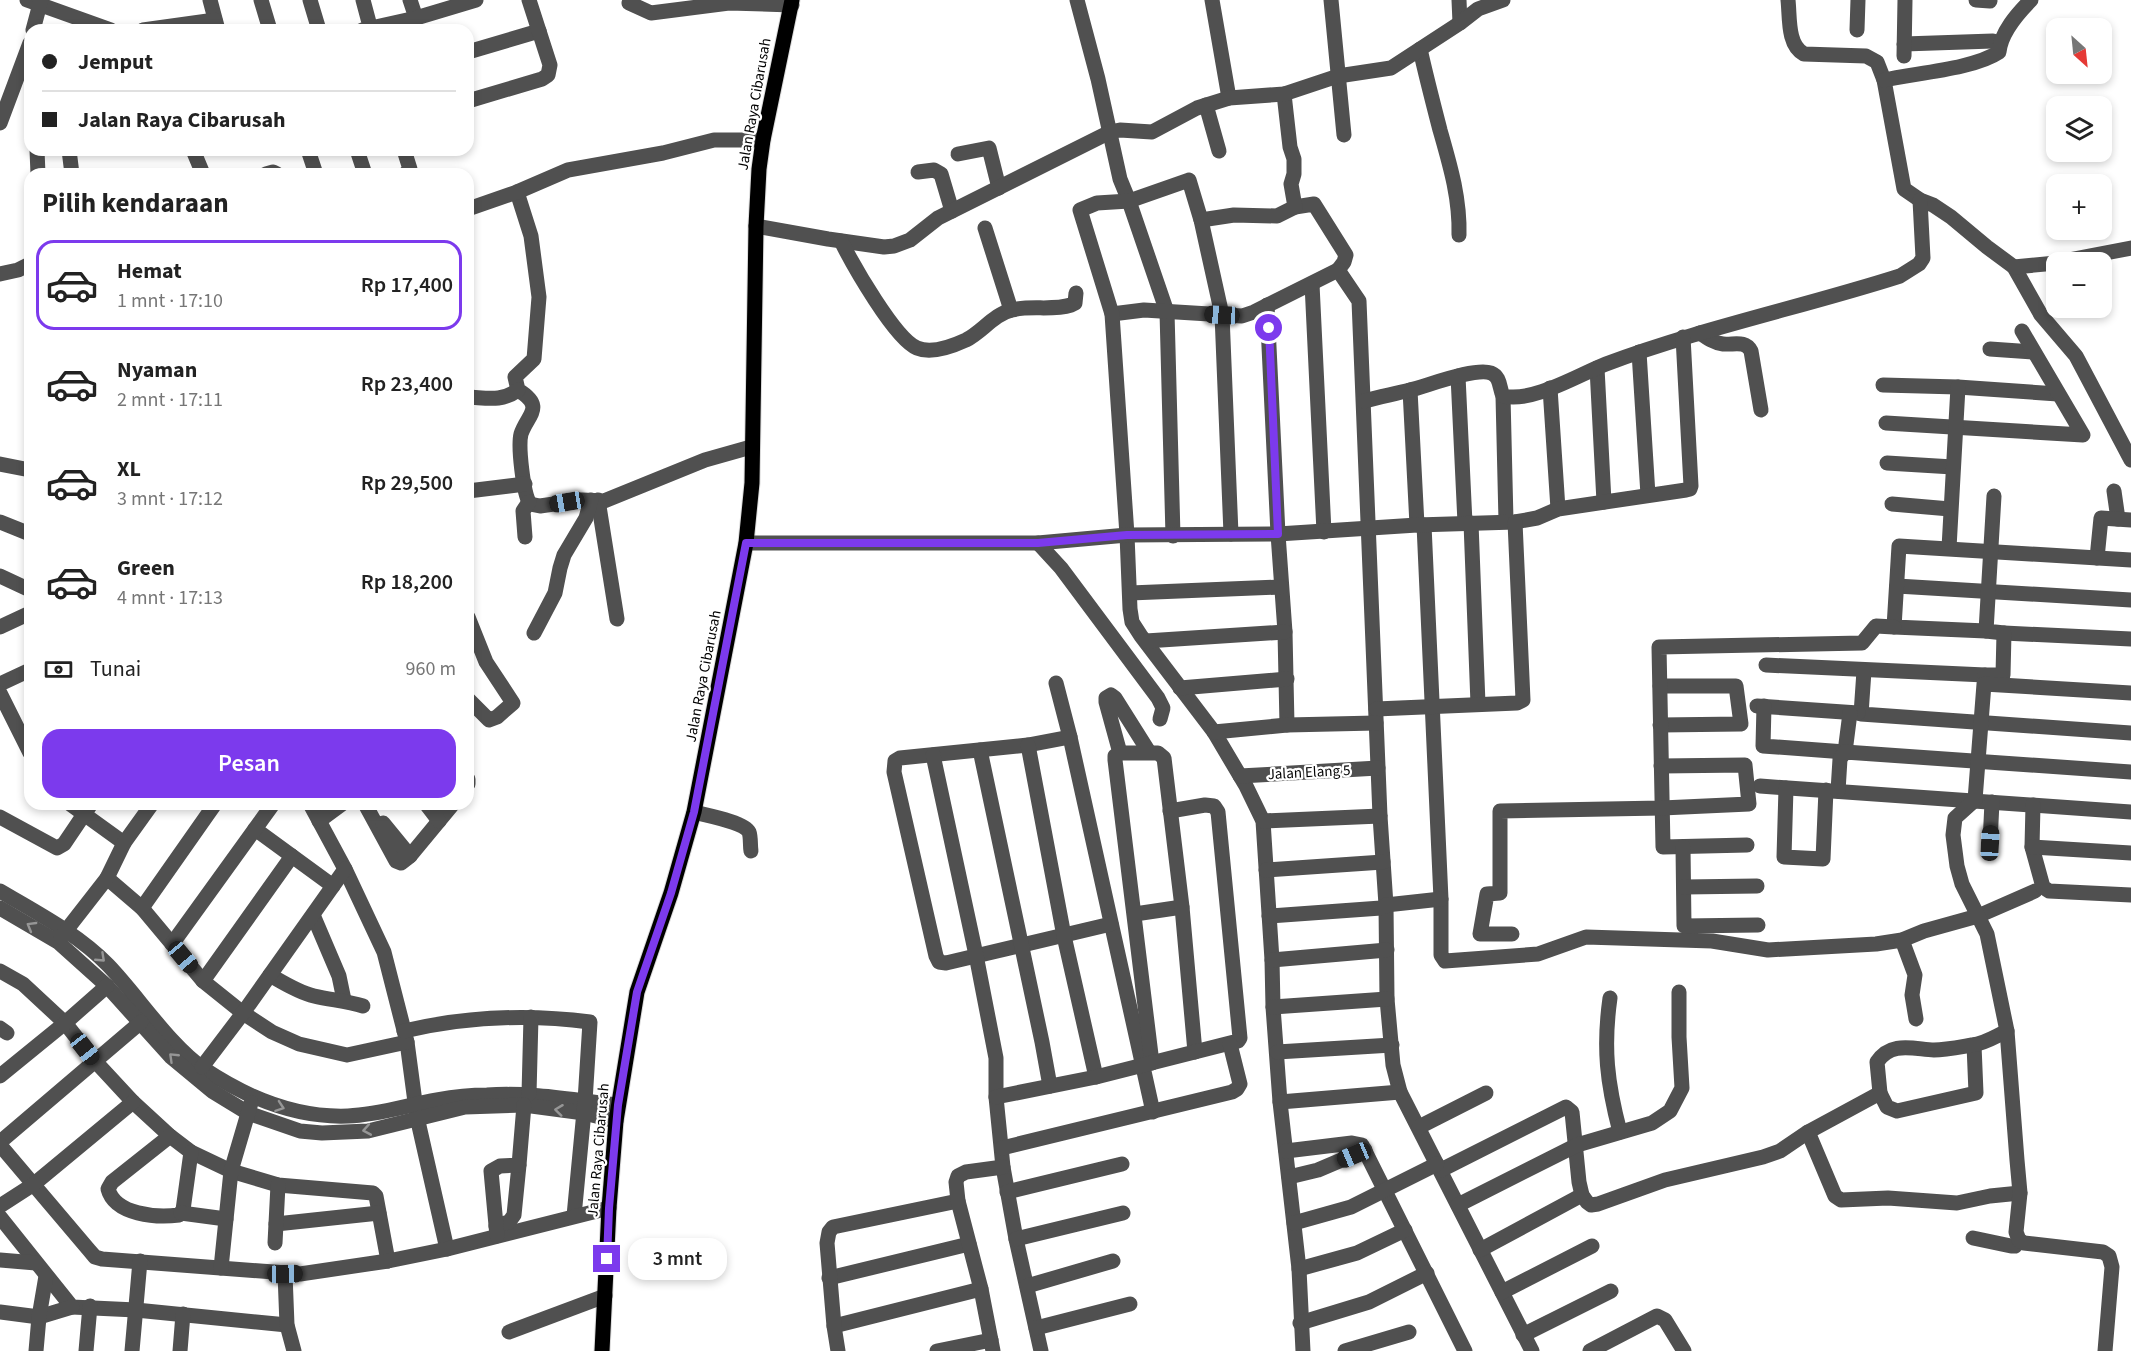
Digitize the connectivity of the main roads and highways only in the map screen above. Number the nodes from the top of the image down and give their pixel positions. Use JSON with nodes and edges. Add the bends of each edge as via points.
{"nodes":[{"id":1,"x":792,"y":2,"type":"edge"},
{"id":2,"x":602,"y":1351,"type":"edge"}],
"edges":[{"from":1,"to":2,"type":"main road","name":"Jalan Raya Cibarusah","via":[[763,140],[756,226],[752,483],[746,543],[694,812],[637,992],[616,1121]]}]}
